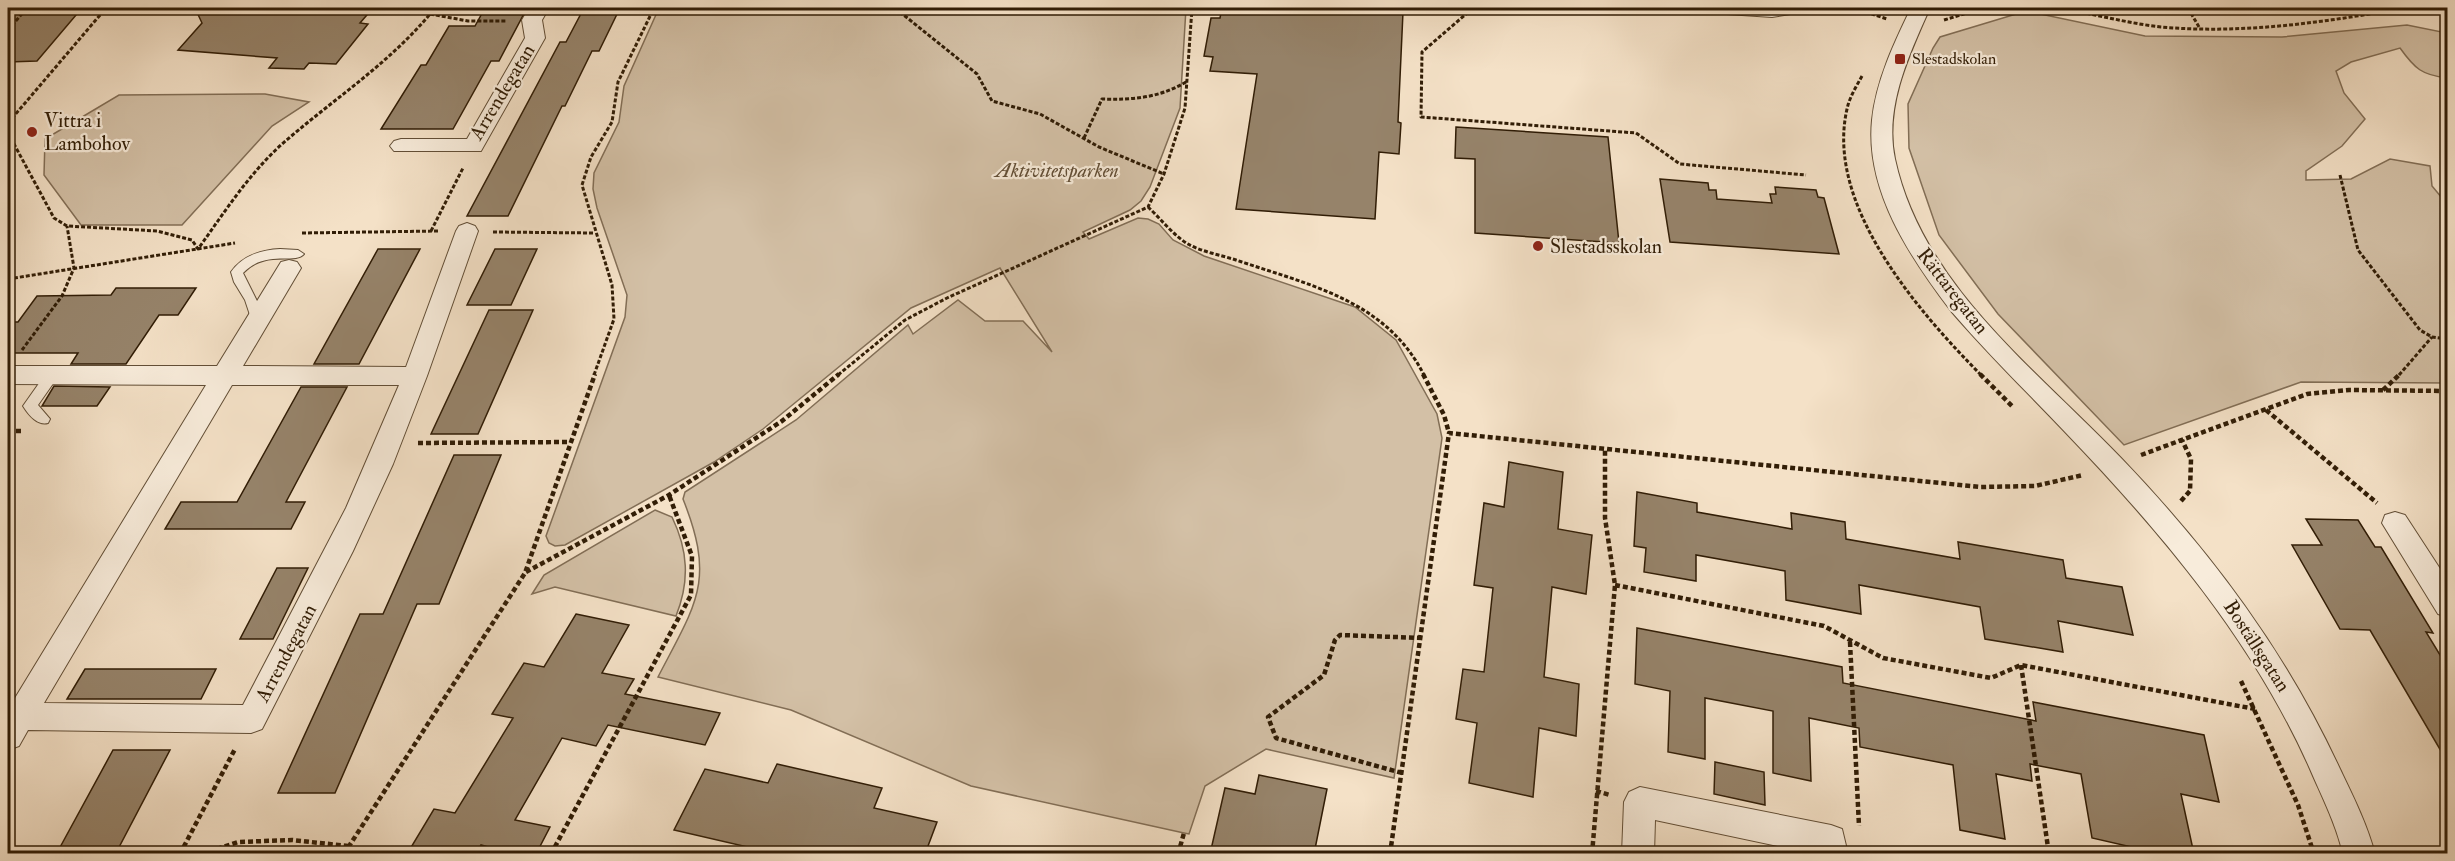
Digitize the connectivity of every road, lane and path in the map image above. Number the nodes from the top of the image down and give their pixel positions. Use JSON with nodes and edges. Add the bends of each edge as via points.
{"nodes":[{"id":1,"x":27,"y":8,"type":"edge"},
{"id":2,"x":106,"y":8,"type":"edge"},
{"id":3,"x":435,"y":8,"type":"edge"},
{"id":4,"x":654,"y":8,"type":"edge"},
{"id":5,"x":894,"y":8,"type":"edge"},
{"id":6,"x":1192,"y":8,"type":"edge"},
{"id":7,"x":1473,"y":8,"type":"edge"},
{"id":8,"x":1682,"y":8,"type":"edge"},
{"id":9,"x":1809,"y":8,"type":"edge"},
{"id":10,"x":1854,"y":8,"type":"edge"},
{"id":11,"x":1920,"y":8,"type":"edge"},
{"id":12,"x":2057,"y":8,"type":"edge"},
{"id":13,"x":2064,"y":8,"type":"edge"},
{"id":14,"x":2188,"y":8,"type":"edge"},
{"id":15,"x":2402,"y":8,"type":"edge"},
{"id":16,"x":430,"y":14,"type":"junction"},
{"id":17,"x":536,"y":14,"type":"edge"},
{"id":18,"x":1887,"y":19,"type":"dead end"},
{"id":19,"x":2199,"y":28,"type":"junction"},
{"id":20,"x":8,"y":30,"type":"edge"},
{"id":21,"x":1186,"y":82,"type":"junction"},
{"id":22,"x":8,"y":123,"type":"edge"},
{"id":23,"x":8,"y":133,"type":"edge"},
{"id":24,"x":1084,"y":138,"type":"junction"},
{"id":25,"x":401,"y":146,"type":"dead end"},
{"id":26,"x":474,"y":146,"type":"junction"},
{"id":27,"x":1164,"y":174,"type":"junction"},
{"id":28,"x":1806,"y":175,"type":"dead end"},
{"id":29,"x":2340,"y":176,"type":"dead end"},
{"id":30,"x":1148,"y":207,"type":"junction"},
{"id":31,"x":67,"y":226,"type":"junction"},
{"id":32,"x":430,"y":231,"type":"dead end"},
{"id":33,"x":467,"y":231,"type":"dead end"},
{"id":34,"x":294,"y":261,"type":"joint"},
{"id":35,"x":263,"y":312,"type":"junction"},
{"id":36,"x":2432,"y":337,"type":"junction"},
{"id":37,"x":2448,"y":339,"type":"edge"},
{"id":38,"x":21,"y":351,"type":"dead end"},
{"id":39,"x":8,"y":375,"type":"edge"},
{"id":40,"x":52,"y":375,"type":"junction"},
{"id":41,"x":414,"y":376,"type":"junction"},
{"id":42,"x":224,"y":377,"type":"junction"},
{"id":43,"x":2382,"y":390,"type":"junction"},
{"id":44,"x":2448,"y":391,"type":"edge"},
{"id":45,"x":2265,"y":409,"type":"junction"},
{"id":46,"x":43,"y":419,"type":"dead end"},
{"id":47,"x":1449,"y":433,"type":"junction"},
{"id":48,"x":2182,"y":440,"type":"junction"},
{"id":49,"x":570,"y":442,"type":"junction"},
{"id":50,"x":391,"y":443,"type":"junction"},
{"id":51,"x":1605,"y":450,"type":"junction"},
{"id":52,"x":2113,"y":465,"type":"junction"},
{"id":53,"x":669,"y":495,"type":"junction"},
{"id":54,"x":2164,"y":519,"type":"junction"},
{"id":55,"x":2395,"y":523,"type":"joint"},
{"id":56,"x":525,"y":573,"type":"junction"},
{"id":57,"x":1615,"y":585,"type":"junction"},
{"id":58,"x":2448,"y":605,"type":"edge"},
{"id":59,"x":1422,"y":638,"type":"junction"},
{"id":60,"x":1850,"y":641,"type":"junction"},
{"id":61,"x":2021,"y":665,"type":"junction"},
{"id":62,"x":2255,"y":709,"type":"dead end"},
{"id":63,"x":250,"y":719,"type":"junction"},
{"id":64,"x":12,"y":722,"type":"edge"},
{"id":65,"x":1402,"y":773,"type":"junction"},
{"id":66,"x":1859,"y":830,"type":"dead end"},
{"id":67,"x":1184,"y":833,"type":"dead end"},
{"id":68,"x":348,"y":846,"type":"junction"},
{"id":69,"x":180,"y":854,"type":"edge"},
{"id":70,"x":202,"y":854,"type":"edge"},
{"id":71,"x":344,"y":854,"type":"edge"},
{"id":72,"x":551,"y":854,"type":"edge"},
{"id":73,"x":1178,"y":854,"type":"edge"},
{"id":74,"x":1389,"y":854,"type":"edge"},
{"id":75,"x":1592,"y":854,"type":"edge"},
{"id":76,"x":1638,"y":854,"type":"edge"},
{"id":77,"x":1832,"y":854,"type":"edge"},
{"id":78,"x":2049,"y":854,"type":"edge"},
{"id":79,"x":2359,"y":854,"type":"edge"}],
"edges":[{"from":1,"to":20,"type":"path"},
{"from":2,"to":22,"type":"path"},
{"from":3,"to":16,"type":"path"},
{"from":4,"to":49,"type":"path","via":[[618,82],[612,122],[591,157],[582,185],[612,285],[614,319]]},
{"from":5,"to":24,"type":"path","via":[[977,74],[992,101],[1040,114]]},
{"from":6,"to":21,"type":"path"},
{"from":7,"to":28,"type":"path","via":[[1422,52],[1421,117],[1636,133],[1680,164]]},
{"from":8,"to":9,"type":"lane","via":[[1772,14]]},
{"from":10,"to":18,"type":"path"},
{"from":11,"to":52,"type":"street","name":"Rättaregatan","via":[[1881,117],[1883,157],[1895,200],[1934,273],[1996,345]]},
{"from":12,"to":13,"type":"path"},
{"from":13,"to":19,"type":"path","via":[[2128,22]]},
{"from":14,"to":19,"type":"path"},
{"from":15,"to":19,"type":"path","via":[[2344,20],[2274,27]]},
{"from":16,"to":17,"type":"path","via":[[468,21]]},
{"from":16,"to":31,"type":"path","via":[[400,46],[279,146],[257,169],[198,249],[192,240],[156,231]]},
{"from":17,"to":26,"type":"street","name":"Arrendegatan","via":[[535,38]]},
{"from":21,"to":24,"type":"path","via":[[1158,96],[1102,99]]},
{"from":21,"to":27,"type":"path","via":[[1185,108]]},
{"from":23,"to":31,"type":"path","via":[[54,218]]},
{"from":24,"to":27,"type":"path"},
{"from":25,"to":26,"type":"street","name":"Arrendegatan"},
{"from":26,"to":32,"type":"path"},
{"from":27,"to":30,"type":"path"},
{"from":29,"to":36,"type":"path","via":[[2358,250],[2420,330]]},
{"from":30,"to":47,"type":"path","via":[[1188,244],[1363,307],[1396,334],[1417,361]]},
{"from":30,"to":53,"type":"path","via":[[905,320],[783,421]]},
{"from":31,"to":38,"type":"path","via":[[74,268],[62,296]]},
{"from":33,"to":41,"type":"street","name":"Arrendegatan"},
{"from":34,"to":35,"type":"street","name":"Arrendegatan"},
{"from":34,"to":35,"type":"lane","via":[[267,253],[255,256],[237,272],[254,301],[254,312]]},
{"from":35,"to":42,"type":"street","name":"Arrendegatan"},
{"from":36,"to":37,"type":"path"},
{"from":36,"to":43,"type":"path","via":[[2413,362]]},
{"from":39,"to":40,"type":"street"},
{"from":40,"to":42,"type":"street"},
{"from":40,"to":46,"type":"lane","via":[[30,406]]},
{"from":41,"to":42,"type":"street"},
{"from":41,"to":50,"type":"street","name":"Arrendegatan"},
{"from":42,"to":64,"type":"street","name":"Arrendegatan"},
{"from":43,"to":44,"type":"path"},
{"from":43,"to":45,"type":"path","via":[[2307,394]]},
{"from":45,"to":48,"type":"path"},
{"from":45,"to":55,"type":"path","via":[[2378,504]]},
{"from":47,"to":51,"type":"path"},
{"from":47,"to":59,"type":"path"},
{"from":48,"to":52,"type":"path"},
{"from":48,"to":54,"type":"path","via":[[2191,459],[2190,491]]},
{"from":49,"to":50,"type":"path"},
{"from":49,"to":56,"type":"path"},
{"from":50,"to":63,"type":"street","name":"Arrendegatan","via":[[321,587]]},
{"from":51,"to":52,"type":"path","via":[[1980,487],[2035,486]]},
{"from":51,"to":57,"type":"path","via":[[1605,518]]},
{"from":52,"to":54,"type":"street","name":"Boställsgatan"},
{"from":53,"to":56,"type":"path"},
{"from":53,"to":72,"type":"path","via":[[689,539],[694,579],[691,595]]},
{"from":54,"to":79,"type":"street","name":"Boställsgatan","via":[[2216,582],[2297,709]]},
{"from":55,"to":58,"type":"street"},
{"from":56,"to":68,"type":"path"},
{"from":57,"to":60,"type":"path","via":[[1824,626]]},
{"from":57,"to":75,"type":"path"},
{"from":59,"to":65,"type":"path"},
{"from":59,"to":65,"type":"path","via":[[1340,636],[1335,640],[1324,675],[1268,717],[1276,738]]},
{"from":60,"to":61,"type":"path","via":[[1883,658],[1991,678]]},
{"from":60,"to":66,"type":"path"},
{"from":61,"to":62,"type":"path"},
{"from":61,"to":78,"type":"path"},
{"from":63,"to":64,"type":"street","name":"Arrendegatan"},
{"from":63,"to":69,"type":"path"},
{"from":65,"to":74,"type":"path"},
{"from":67,"to":73,"type":"path"},
{"from":68,"to":70,"type":"path","via":[[292,840],[249,842]]},
{"from":68,"to":71,"type":"path"},
{"from":76,"to":77,"type":"street","via":[[1640,802],[1831,840]]}]}
